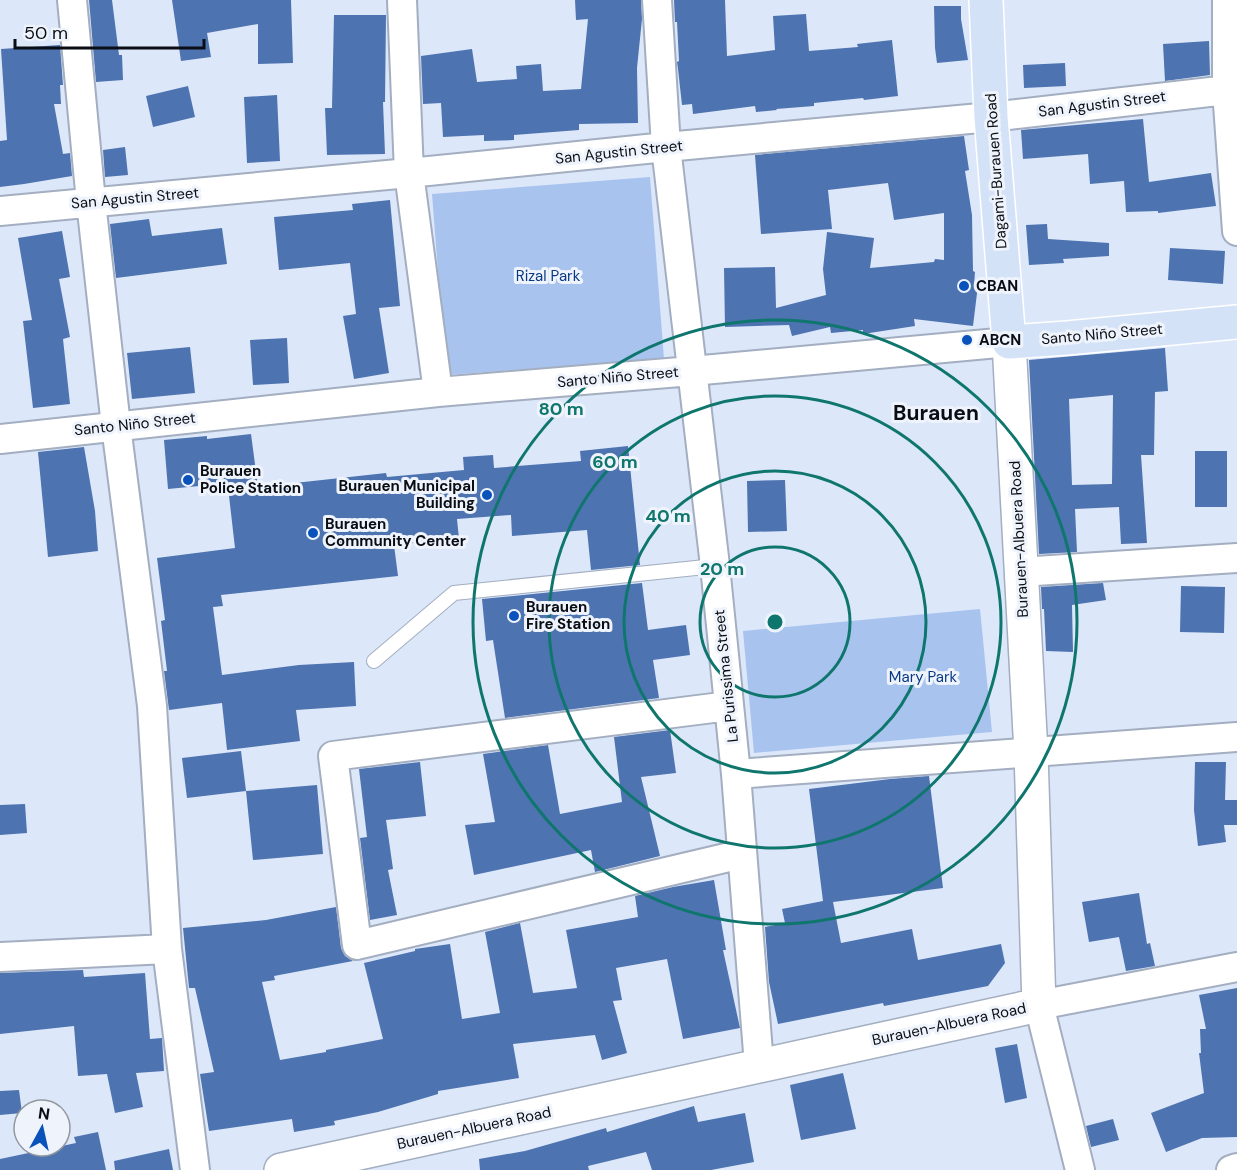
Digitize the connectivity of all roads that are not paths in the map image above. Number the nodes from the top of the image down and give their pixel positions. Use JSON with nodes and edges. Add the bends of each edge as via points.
{"nodes":[{"id":1,"x":72,"y":0,"type":"edge"},
{"id":2,"x":402,"y":0,"type":"edge"},
{"id":3,"x":657,"y":0,"type":"edge"},
{"id":4,"x":986,"y":0,"type":"edge"},
{"id":5,"x":1227,"y":0,"type":"edge"},
{"id":6,"x":1232,"y":89,"type":"edge"},
{"id":7,"x":991,"y":117,"type":"junction"},
{"id":8,"x":666,"y":147,"type":"junction"},
{"id":9,"x":409,"y":173,"type":"junction"},
{"id":10,"x":91,"y":202,"type":"junction"},
{"id":11,"x":0,"y":211,"type":"edge"},
{"id":12,"x":1237,"y":231,"type":"edge"},
{"id":13,"x":1237,"y":322,"type":"edge"},
{"id":14,"x":1009,"y":342,"type":"junction"},
{"id":15,"x":692,"y":371,"type":"junction"},
{"id":16,"x":438,"y":392,"type":"junction"},
{"id":17,"x":116,"y":426,"type":"junction"},
{"id":18,"x":0,"y":439,"type":"edge"},
{"id":19,"x":1237,"y":558,"type":"edge"},
{"id":20,"x":715,"y":566,"type":"junction"},
{"id":21,"x":1020,"y":572,"type":"junction"},
{"id":22,"x":374,"y":661,"type":"dead end"},
{"id":23,"x":729,"y":706,"type":"junction"},
{"id":24,"x":1237,"y":737,"type":"edge"},
{"id":25,"x":1030,"y":753,"type":"junction"},
{"id":26,"x":736,"y":774,"type":"junction"},
{"id":27,"x":741,"y":854,"type":"junction"},
{"id":28,"x":167,"y":949,"type":"junction"},
{"id":29,"x":0,"y":957,"type":"edge"},
{"id":30,"x":1237,"y":967,"type":"edge"},
{"id":31,"x":1039,"y":1005,"type":"junction"},
{"id":32,"x":759,"y":1065,"type":"junction"},
{"id":33,"x":1237,"y":1168,"type":"edge"},
{"id":34,"x":195,"y":1170,"type":"edge"},
{"id":35,"x":281,"y":1170,"type":"edge"},
{"id":36,"x":1080,"y":1170,"type":"edge"},
{"id":37,"x":1231,"y":1170,"type":"edge"}],
"edges":[{"from":1,"to":10,"type":"street"},
{"from":2,"to":9,"type":"street"},
{"from":3,"to":8,"type":"street","name":"La Purissima Street"},
{"from":4,"to":7,"type":"main road","name":"Dagami-Burauen Road"},
{"from":5,"to":6,"type":"street"},
{"from":6,"to":7,"type":"street","name":"San Agustin Street"},
{"from":6,"to":12,"type":"street"},
{"from":7,"to":8,"type":"street","name":"San Agustin Street"},
{"from":7,"to":14,"type":"main road","name":"Dagami-Burauen Road"},
{"from":8,"to":9,"type":"street","name":"San Agustin Street"},
{"from":8,"to":15,"type":"street","name":"La Purissima Street"},
{"from":9,"to":10,"type":"street","name":"San Agustin Street"},
{"from":9,"to":16,"type":"street"},
{"from":10,"to":11,"type":"street","name":"San Agustin Street"},
{"from":10,"to":17,"type":"street"},
{"from":13,"to":14,"type":"main road","name":"Santo Niño Street"},
{"from":14,"to":15,"type":"street","name":"Santo Niño Street"},
{"from":14,"to":21,"type":"street","name":"Burauen-Albuera Road"},
{"from":15,"to":16,"type":"street","name":"Santo Niño Street"},
{"from":15,"to":20,"type":"street","name":"La Purissima Street"},
{"from":16,"to":17,"type":"street","name":"Santo Niño Street"},
{"from":17,"to":18,"type":"street","name":"Santo Niño Street"},
{"from":17,"to":28,"type":"street","via":[[152,706]]},
{"from":19,"to":21,"type":"street"},
{"from":20,"to":22,"type":"lane","via":[[454,593]]},
{"from":20,"to":23,"type":"street","name":"La Purissima Street"},
{"from":21,"to":25,"type":"street","name":"Burauen-Albuera Road"},
{"from":23,"to":26,"type":"street","name":"La Purissima Street"},
{"from":23,"to":27,"type":"street","via":[[333,756],[357,945]]},
{"from":24,"to":25,"type":"street"},
{"from":25,"to":26,"type":"street"},
{"from":25,"to":31,"type":"street","name":"Burauen-Albuera Road"},
{"from":26,"to":27,"type":"street","name":"La Purissima Street"},
{"from":27,"to":32,"type":"street","name":"La Purissima Street"},
{"from":28,"to":29,"type":"street"},
{"from":28,"to":34,"type":"street"},
{"from":30,"to":31,"type":"street"},
{"from":31,"to":32,"type":"street","name":"Burauen-Albuera Road"},
{"from":31,"to":36,"type":"street"},
{"from":32,"to":35,"type":"street","name":"Burauen-Albuera Road"},
{"from":33,"to":37,"type":"street"}]}
